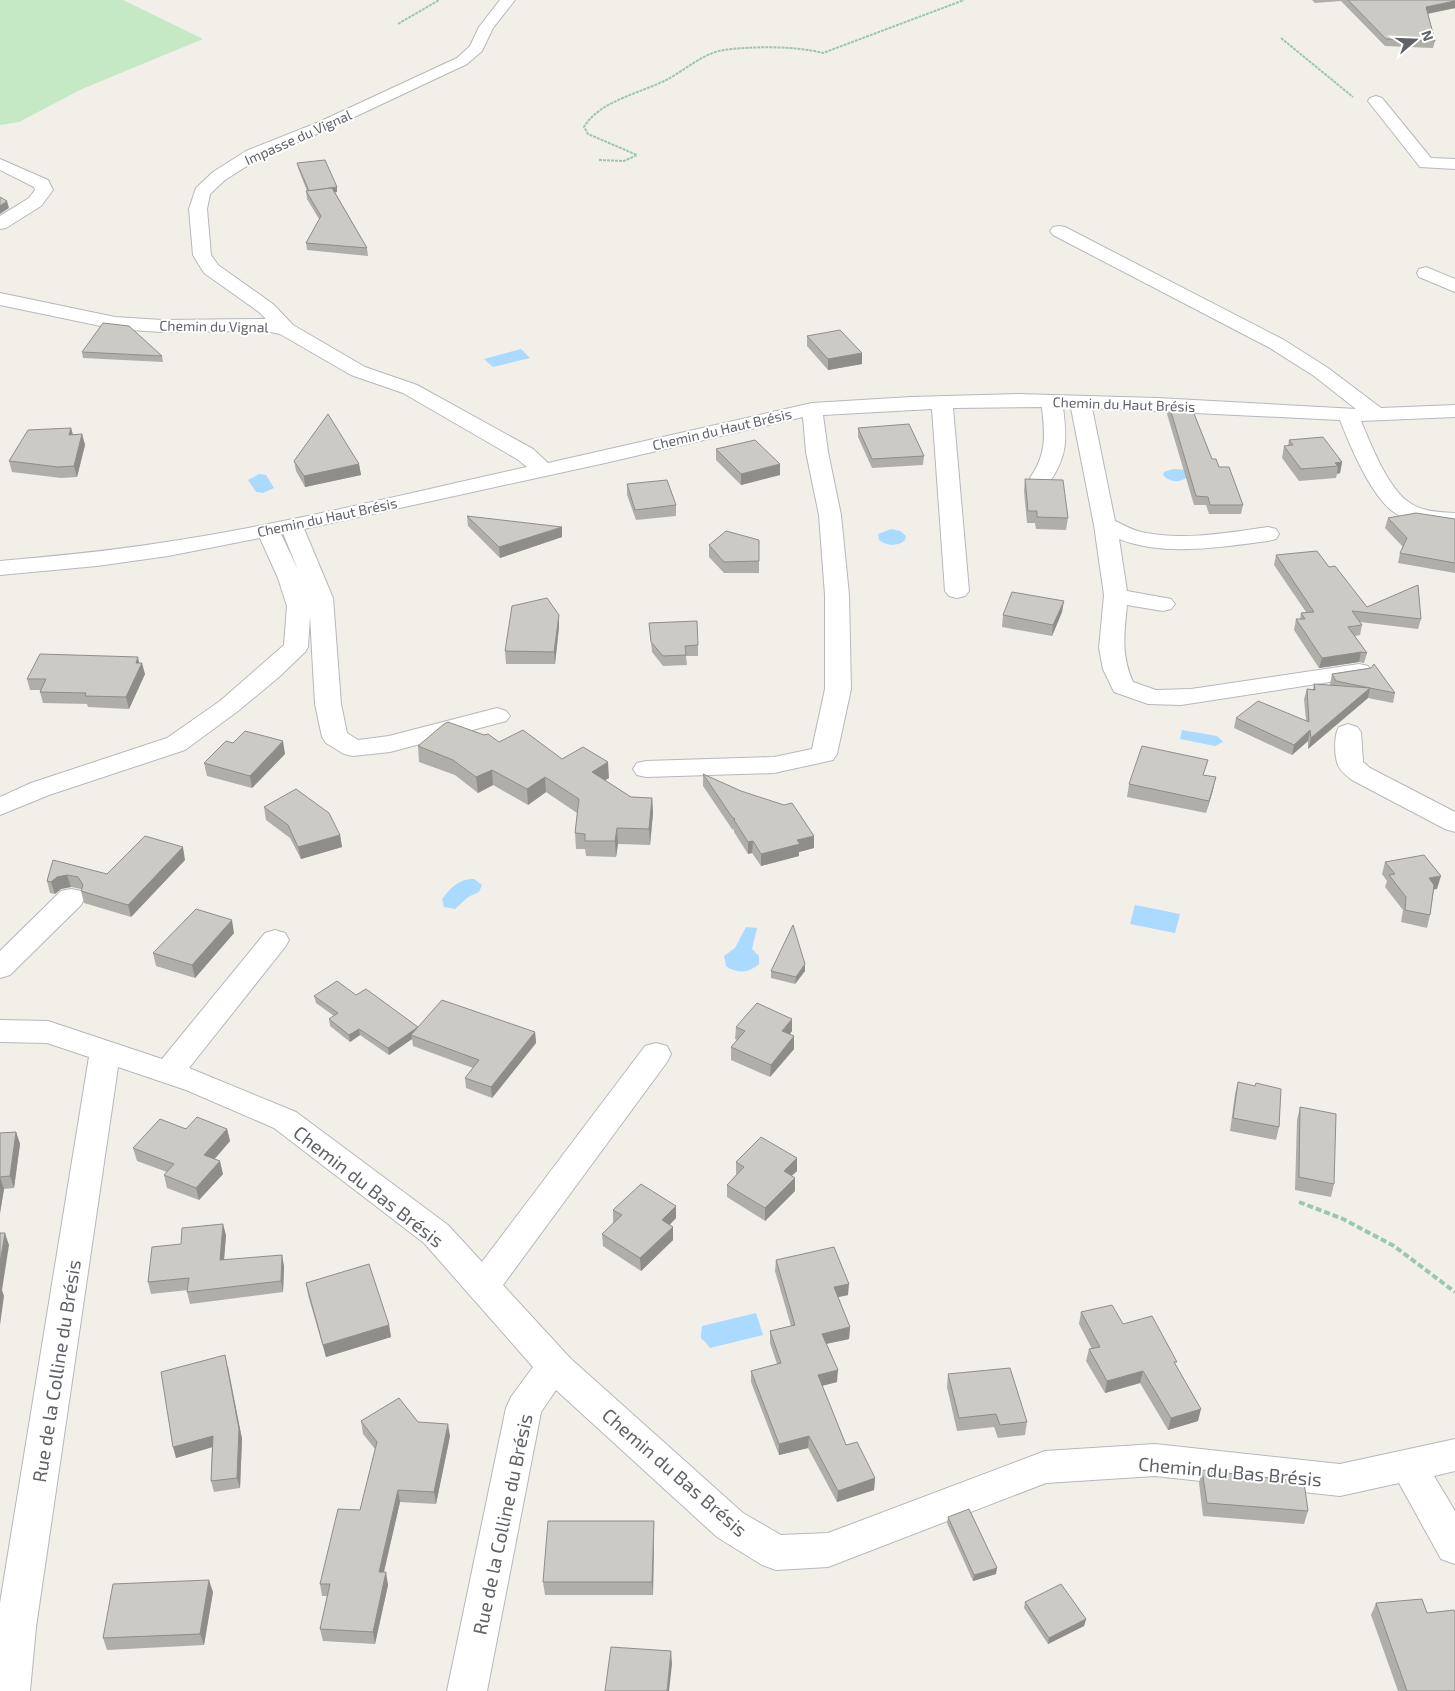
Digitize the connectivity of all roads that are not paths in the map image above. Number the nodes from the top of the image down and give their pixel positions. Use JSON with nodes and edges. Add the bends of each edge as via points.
{"nodes":[{"id":1,"x":508,"y":0,"type":"edge"},
{"id":2,"x":1376,"y":100,"type":"road end"},
{"id":3,"x":2,"y":158,"type":"edge"},
{"id":4,"x":1455,"y":164,"type":"edge"},
{"id":5,"x":0,"y":224,"type":"edge"},
{"id":6,"x":1059,"y":231,"type":"dead end"},
{"id":7,"x":1426,"y":273,"type":"dead end"},
{"id":8,"x":1455,"y":286,"type":"edge"},
{"id":9,"x":0,"y":299,"type":"edge"},
{"id":10,"x":286,"y":328,"type":"junction"},
{"id":11,"x":1052,"y":401,"type":"junction"},
{"id":12,"x":942,"y":402,"type":"junction"},
{"id":13,"x":1080,"y":402,"type":"junction"},
{"id":14,"x":812,"y":409,"type":"junction"},
{"id":15,"x":1455,"y":411,"type":"edge"},
{"id":16,"x":1348,"y":414,"type":"junction"},
{"id":17,"x":1376,"y":414,"type":"junction"},
{"id":18,"x":543,"y":470,"type":"junction"},
{"id":19,"x":1041,"y":478,"type":"edge"},
{"id":20,"x":1455,"y":520,"type":"edge"},
{"id":21,"x":1105,"y":525,"type":"junction"},
{"id":22,"x":280,"y":528,"type":"junction"},
{"id":23,"x":1268,"y":534,"type":"dead end"},
{"id":24,"x":0,"y":568,"type":"edge"},
{"id":25,"x":957,"y":590,"type":"dead end"},
{"id":26,"x":1116,"y":595,"type":"junction"},
{"id":27,"x":1163,"y":604,"type":"dead end"},
{"id":28,"x":1359,"y":671,"type":"edge"},
{"id":29,"x":497,"y":716,"type":"dead end"},
{"id":30,"x":1348,"y":732,"type":"dead end"},
{"id":31,"x":646,"y":769,"type":"dead end"},
{"id":32,"x":0,"y":807,"type":"edge"},
{"id":33,"x":1455,"y":823,"type":"edge"},
{"id":34,"x":71,"y":898,"type":"dead end"},
{"id":35,"x":275,"y":940,"type":"dead end"},
{"id":36,"x":0,"y":968,"type":"edge"},
{"id":37,"x":0,"y":1031,"type":"edge"},
{"id":38,"x":105,"y":1051,"type":"junction"},
{"id":39,"x":656,"y":1054,"type":"dead end"},
{"id":40,"x":168,"y":1072,"type":"junction"},
{"id":41,"x":483,"y":1286,"type":"junction"},
{"id":42,"x":557,"y":1369,"type":"junction"},
{"id":43,"x":1455,"y":1455,"type":"edge"},
{"id":44,"x":1408,"y":1465,"type":"junction"},
{"id":45,"x":1455,"y":1548,"type":"edge"},
{"id":46,"x":10,"y":1691,"type":"edge"},
{"id":47,"x":467,"y":1691,"type":"edge"}],
"edges":[{"from":1,"to":10,"type":"street","name":"Impasse du Vignal","via":[[486,27],[478,48],[462,61],[252,155],[219,176],[202,192],[198,209],[202,255],[211,269],[266,308]]},
{"from":2,"to":4,"type":"street","via":[[1426,163]]},
{"from":3,"to":5,"type":"street","via":[[42,184],[44,190],[36,202]]},
{"from":6,"to":17,"type":"street","via":[[1277,344],[1321,372]]},
{"from":7,"to":8,"type":"street"},
{"from":9,"to":10,"type":"street","name":"Chemin du Vignal","via":[[116,323]]},
{"from":10,"to":18,"type":"street","name":"Chemin du Vignal","via":[[358,371],[410,389],[525,454]]},
{"from":11,"to":12,"type":"street","name":"Chemin du Haut Brésis"},
{"from":11,"to":13,"type":"street","name":"Chemin du Haut Brésis"},
{"from":11,"to":19,"type":"street","via":[[1055,454]]},
{"from":12,"to":14,"type":"street","name":"Chemin du Haut Brésis"},
{"from":12,"to":25,"type":"street"},
{"from":13,"to":16,"type":"street","name":"Chemin du Haut Brésis"},
{"from":13,"to":21,"type":"street"},
{"from":14,"to":18,"type":"street","name":"Chemin du Haut Brésis"},
{"from":14,"to":31,"type":"street","via":[[830,515],[837,595],[838,688],[824,754],[774,765]]},
{"from":15,"to":17,"type":"street","name":"Chemin du Haut Brésis"},
{"from":16,"to":17,"type":"street","name":"Chemin du Haut Brésis"},
{"from":16,"to":20,"type":"street","via":[[1383,487],[1393,500],[1416,514]]},
{"from":18,"to":22,"type":"street","name":"Chemin du Haut Brésis"},
{"from":21,"to":23,"type":"street","via":[[1136,537],[1172,543]]},
{"from":21,"to":26,"type":"street"},
{"from":22,"to":24,"type":"street","name":"Chemin du Haut Brésis","via":[[168,549]]},
{"from":22,"to":29,"type":"street","via":[[321,598],[328,704],[335,736],[353,748],[390,744]]},
{"from":22,"to":32,"type":"street","via":[[299,606],[296,646],[270,672],[176,744],[40,789]]},
{"from":26,"to":27,"type":"street"},
{"from":26,"to":28,"type":"street","via":[[1112,648],[1115,669],[1122,687],[1149,698],[1192,697]]},
{"from":30,"to":33,"type":"street","via":[[1350,764],[1361,774]]},
{"from":34,"to":36,"type":"street"},
{"from":35,"to":40,"type":"street"},
{"from":37,"to":38,"type":"street","name":"Chemin du Bas Brésis","via":[[48,1032]]},
{"from":38,"to":40,"type":"street","name":"Chemin du Bas Brésis"},
{"from":38,"to":46,"type":"street","name":"Rue de la Colline du Brésis","via":[[16,1627]]},
{"from":39,"to":41,"type":"street"},
{"from":40,"to":41,"type":"street","name":"Chemin du Bas Brésis","via":[[285,1120],[436,1234]]},
{"from":41,"to":42,"type":"street","name":"Chemin du Bas Brésis"},
{"from":42,"to":44,"type":"street","name":"Chemin du Bas Brésis","via":[[730,1525],[776,1553],[828,1550],[1045,1468],[1155,1460],[1340,1480]]},
{"from":42,"to":47,"type":"street","name":"Rue de la Colline du Brésis","via":[[542,1381],[524,1408]]},
{"from":43,"to":44,"type":"street","name":"Chemin du Bas Brésis"},
{"from":44,"to":45,"type":"street"}]}
